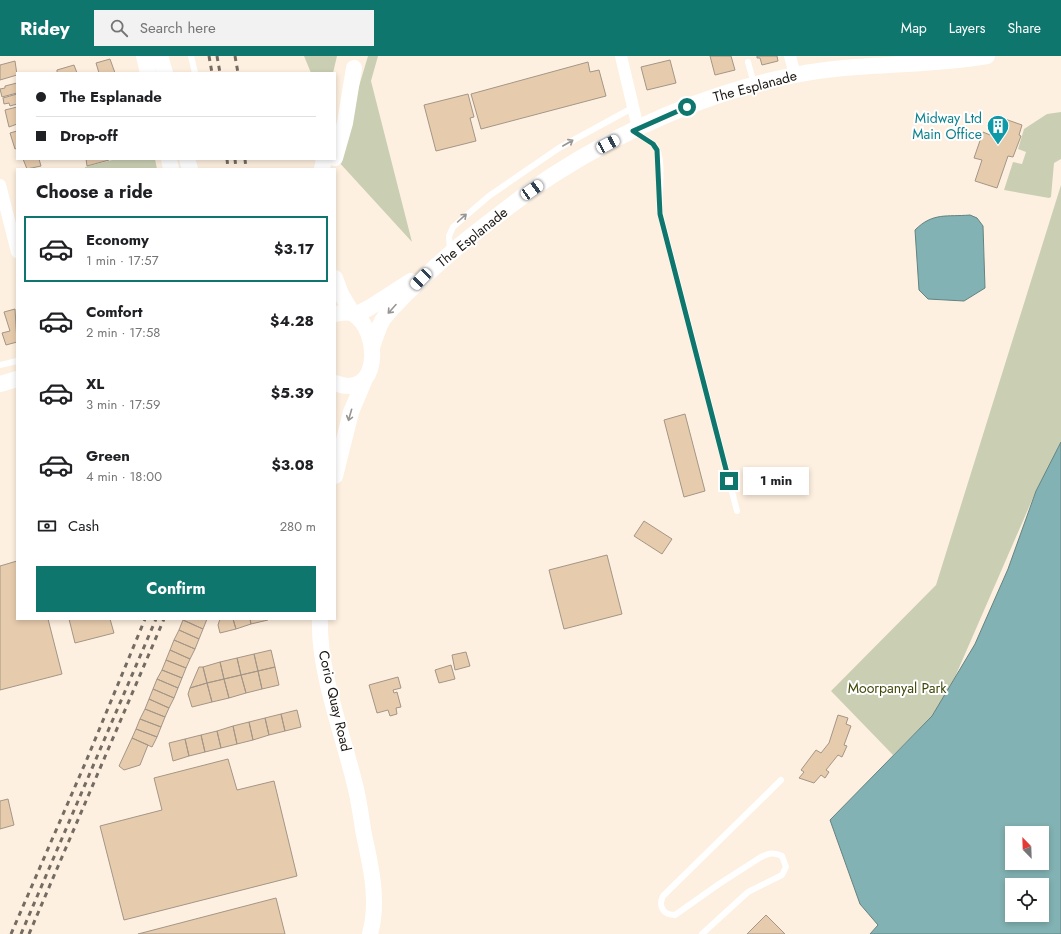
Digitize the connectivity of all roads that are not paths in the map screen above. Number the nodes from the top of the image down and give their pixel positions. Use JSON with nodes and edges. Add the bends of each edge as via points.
{"nodes":[{"id":1,"x":144,"y":56,"type":"edge"},
{"id":2,"x":160,"y":56,"type":"edge"},
{"id":3,"x":191,"y":56,"type":"edge"},
{"id":4,"x":621,"y":56,"type":"edge"},
{"id":5,"x":790,"y":56,"type":"edge"},
{"id":6,"x":987,"y":56,"type":"edge"},
{"id":7,"x":955,"y":58,"type":"edge"},
{"id":8,"x":356,"y":62,"type":"edge"},
{"id":9,"x":748,"y":62,"type":"dead end"},
{"id":10,"x":148,"y":72,"type":"edge"},
{"id":11,"x":165,"y":72,"type":"edge"},
{"id":12,"x":195,"y":72,"type":"edge"},
{"id":13,"x":795,"y":75,"type":"junction"},
{"id":14,"x":754,"y":85,"type":"junction"},
{"id":15,"x":634,"y":107,"type":"junction"},
{"id":16,"x":336,"y":115,"type":"edge"},
{"id":17,"x":636,"y":129,"type":"junction"},
{"id":18,"x":336,"y":154,"type":"edge"},
{"id":19,"x":0,"y":185,"type":"edge"},
{"id":20,"x":5,"y":223,"type":"edge"},
{"id":21,"x":16,"y":250,"type":"edge"},
{"id":22,"x":450,"y":252,"type":"junction"},
{"id":23,"x":429,"y":271,"type":"junction"},
{"id":24,"x":336,"y":281,"type":"edge"},
{"id":25,"x":336,"y":314,"type":"edge"},
{"id":26,"x":354,"y":315,"type":"junction"},
{"id":27,"x":372,"y":347,"type":"junction"},
{"id":28,"x":16,"y":361,"type":"edge"},
{"id":29,"x":0,"y":365,"type":"edge"},
{"id":30,"x":16,"y":379,"type":"edge"},
{"id":31,"x":365,"y":379,"type":"junction"},
{"id":32,"x":336,"y":383,"type":"edge"},
{"id":33,"x":0,"y":384,"type":"edge"},
{"id":34,"x":336,"y":472,"type":"edge"},
{"id":35,"x":737,"y":511,"type":"dead end"},
{"id":36,"x":320,"y":620,"type":"edge"},
{"id":37,"x":781,"y":780,"type":"dead end"},
{"id":38,"x":355,"y":783,"type":"junction"},
{"id":39,"x":370,"y":934,"type":"edge"},
{"id":40,"x":378,"y":934,"type":"edge"},
{"id":41,"x":702,"y":934,"type":"edge"}],
"edges":[{"from":1,"to":10,"type":"main road"},
{"from":2,"to":11,"type":"main road"},
{"from":3,"to":12,"type":"lane"},
{"from":4,"to":15,"type":"street"},
{"from":5,"to":13,"type":"street"},
{"from":6,"to":7,"type":"main road","name":"The Esplanade"},
{"from":7,"to":13,"type":"main road","name":"The Esplanade","via":[[849,66]]},
{"from":8,"to":16,"type":"main road"},
{"from":8,"to":18,"type":"main road","via":[[345,123]]},
{"from":9,"to":14,"type":"lane"},
{"from":13,"to":14,"type":"main road","name":"The Esplanade"},
{"from":14,"to":17,"type":"main road","name":"The Esplanade","via":[[687,107]]},
{"from":15,"to":17,"type":"street"},
{"from":22,"to":15,"type":"lane","one_way":true,"via":[[449,236],[452,229],[489,196],[559,148]]},
{"from":17,"to":22,"type":"main road","name":"The Esplanade","via":[[553,175]]},
{"from":17,"to":35,"type":"lane","via":[[657,150],[660,214]]},
{"from":19,"to":20,"type":"street"},
{"from":20,"to":21,"type":"street"},
{"from":22,"to":23,"type":"main road","name":"The Esplanade"},
{"from":23,"to":26,"type":"main road","name":"The Esplanade"},
{"from":23,"to":27,"type":"main road","name":"The Esplanade","one_way":true,"via":[[387,314]]},
{"from":24,"to":26,"type":"main road"},
{"from":25,"to":26,"type":"main road"},
{"from":26,"to":27,"type":"main road","via":[[367,332]]},
{"from":27,"to":31,"type":"main road","via":[[372,366]]},
{"from":28,"to":29,"type":"lane"},
{"from":30,"to":33,"type":"main road"},
{"from":31,"to":32,"type":"main road","via":[[350,385]]},
{"from":31,"to":34,"type":"main road","one_way":true,"via":[[351,412]]},
{"from":36,"to":38,"type":"main road","name":"Corio Quay Road","via":[[319,634],[331,692]]},
{"from":37,"to":41,"type":"lane","via":[[660,900],[666,913],[675,915],[761,857],[769,853],[782,856],[786,867],[782,874],[748,892]]},
{"from":38,"to":39,"type":"main road","name":"Corio Quay Road","via":[[371,872],[373,911]]},
{"from":38,"to":40,"type":"main road","name":"Corio Quay Road","via":[[368,818],[378,865],[382,902]]}]}
